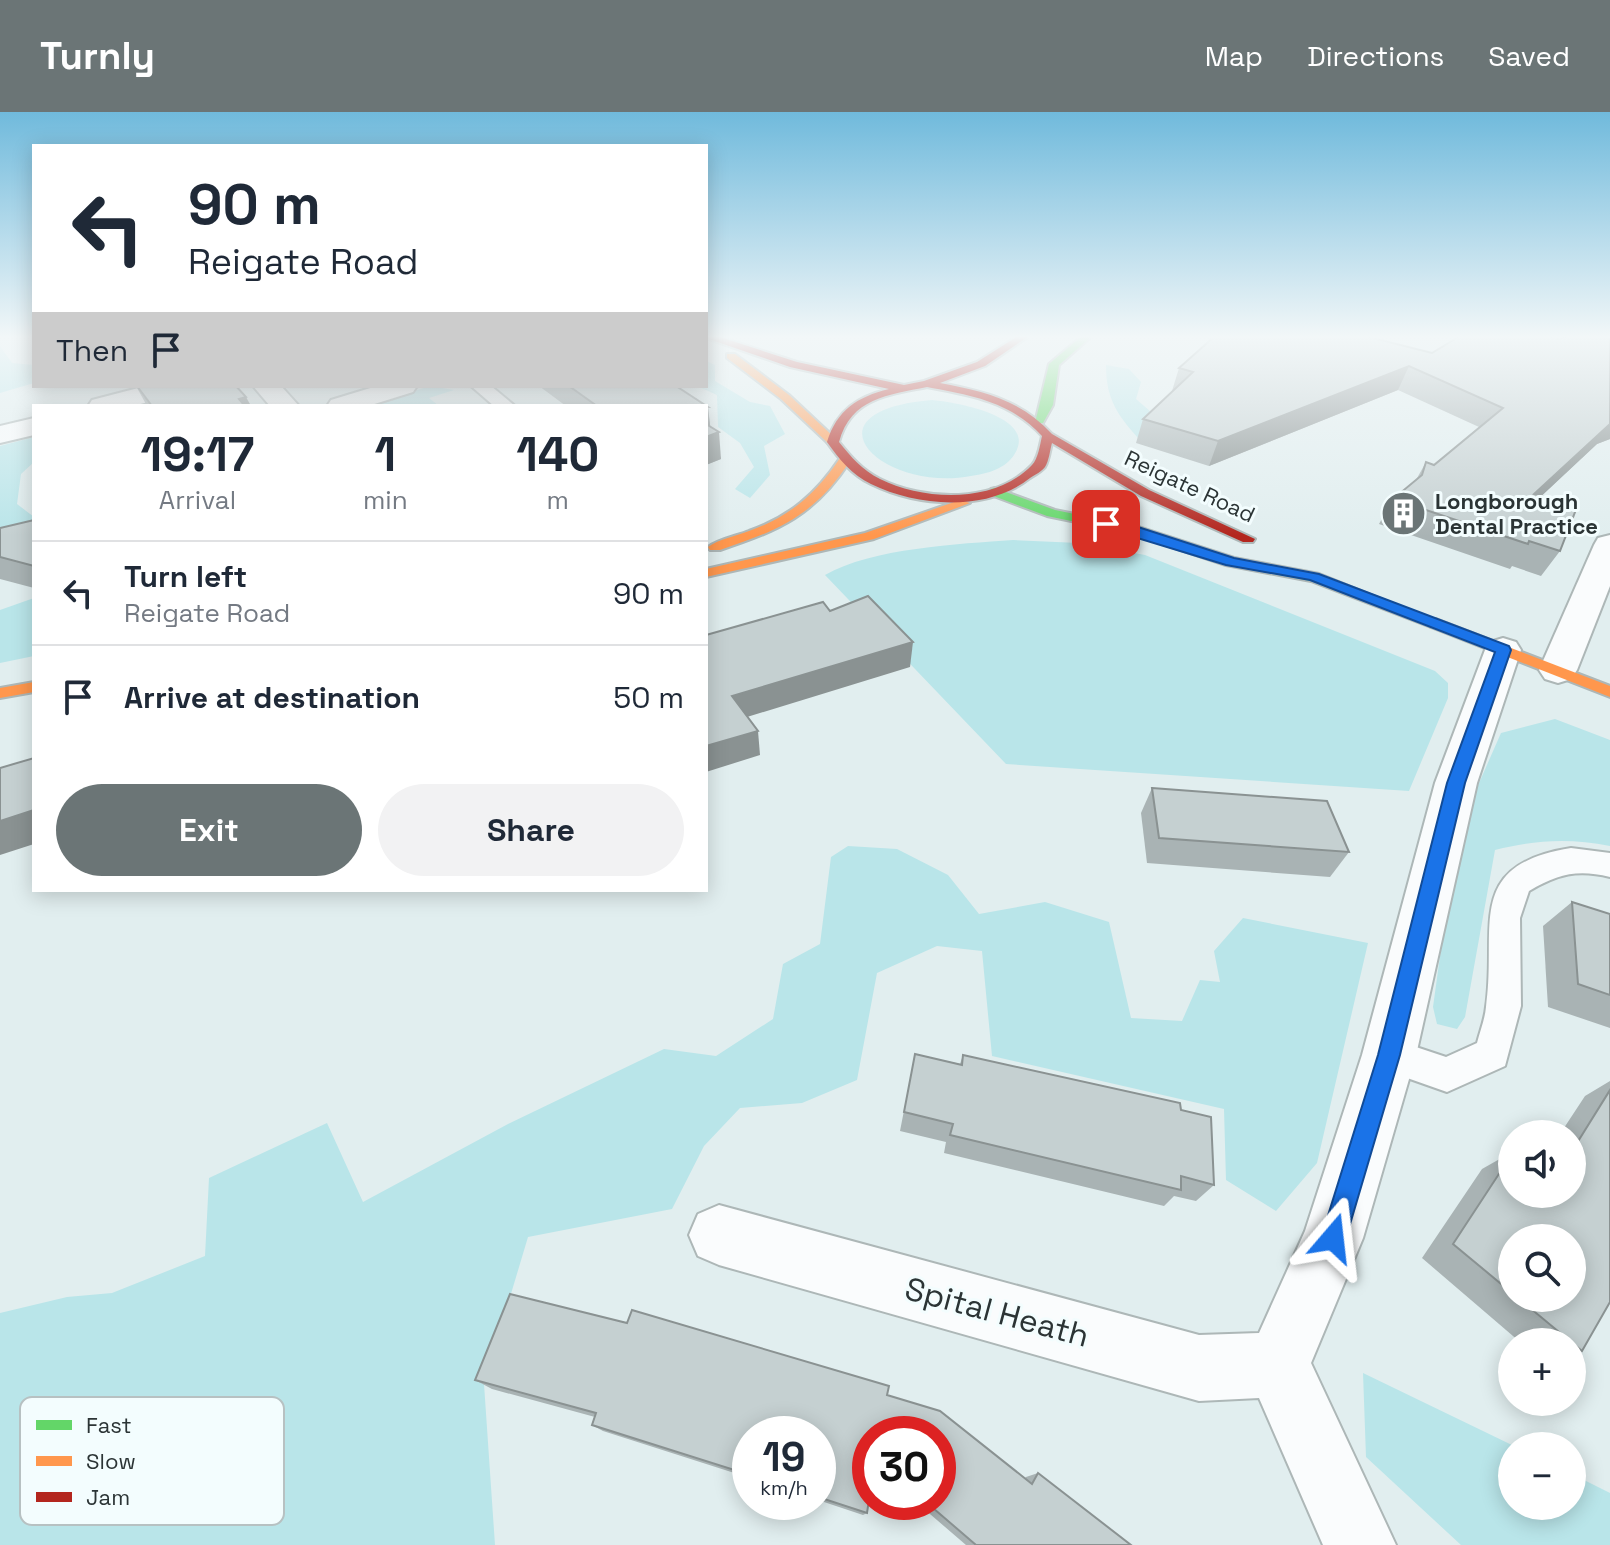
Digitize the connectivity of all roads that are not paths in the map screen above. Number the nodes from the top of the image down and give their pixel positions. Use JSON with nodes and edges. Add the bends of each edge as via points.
{"nodes":[{"id":1,"x":791,"y":403,"type":"edge"},
{"id":2,"x":863,"y":403,"type":"edge"},
{"id":3,"x":1009,"y":403,"type":"edge"},
{"id":4,"x":1047,"y":403,"type":"edge"},
{"id":5,"x":32,"y":427,"type":"edge"},
{"id":6,"x":1043,"y":428,"type":"junction"},
{"id":7,"x":0,"y":435,"type":"edge"},
{"id":8,"x":833,"y":442,"type":"junction"},
{"id":9,"x":844,"y":461,"type":"junction"},
{"id":10,"x":986,"y":495,"type":"junction"},
{"id":11,"x":1610,"y":545,"type":"edge"},
{"id":12,"x":708,"y":548,"type":"edge"},
{"id":13,"x":708,"y":573,"type":"edge"},
{"id":14,"x":1314,"y":577,"type":"junction"},
{"id":15,"x":1503,"y":650,"type":"junction"},
{"id":16,"x":1558,"y":670,"type":"junction"},
{"id":17,"x":32,"y":687,"type":"edge"},
{"id":18,"x":1610,"y":692,"type":"edge"},
{"id":19,"x":0,"y":693,"type":"edge"},
{"id":20,"x":1610,"y":865,"type":"edge"},
{"id":21,"x":1389,"y":1055,"type":"junction"},
{"id":22,"x":719,"y":1235,"type":"dead end"},
{"id":23,"x":1278,"y":1365,"type":"junction"},
{"id":24,"x":1360,"y":1545,"type":"edge"}],
"edges":[{"from":1,"to":8,"type":"main road"},
{"from":2,"to":8,"type":"main road","via":[[838,422]]},
{"from":3,"to":6,"type":"main road","name":"Reigate Road"},
{"from":4,"to":6,"type":"main road"},
{"from":5,"to":7,"type":"street"},
{"from":6,"to":10,"type":"main road","via":[[1039,467]]},
{"from":6,"to":14,"type":"main road","name":"Reigate Road","via":[[1100,471],[1251,541]]},
{"from":8,"to":9,"type":"main road"},
{"from":9,"to":10,"type":"main road","via":[[912,493],[943,498]]},
{"from":9,"to":12,"type":"main road","via":[[830,488],[795,517]]},
{"from":10,"to":13,"type":"main road","via":[[842,544]]},
{"from":10,"to":14,"type":"main road","name":"Reigate Road","via":[[1133,530],[1231,562]]},
{"from":11,"to":16,"type":"street"},
{"from":14,"to":15,"type":"main road","name":"Reigate Road"},
{"from":15,"to":16,"type":"main road","name":"Reigate Road"},
{"from":15,"to":21,"type":"street","via":[[1456,783]]},
{"from":16,"to":18,"type":"main road","name":"Reigate Road"},
{"from":17,"to":19,"type":"main road"},
{"from":20,"to":21,"type":"lane","via":[[1553,861],[1516,883],[1504,918],[1504,1006],[1492,1054],[1447,1075]]},
{"from":21,"to":23,"type":"street","via":[[1333,1238]]},
{"from":22,"to":23,"type":"street","name":"Spital Heath","via":[[1199,1368]]},
{"from":23,"to":24,"type":"street"}]}
